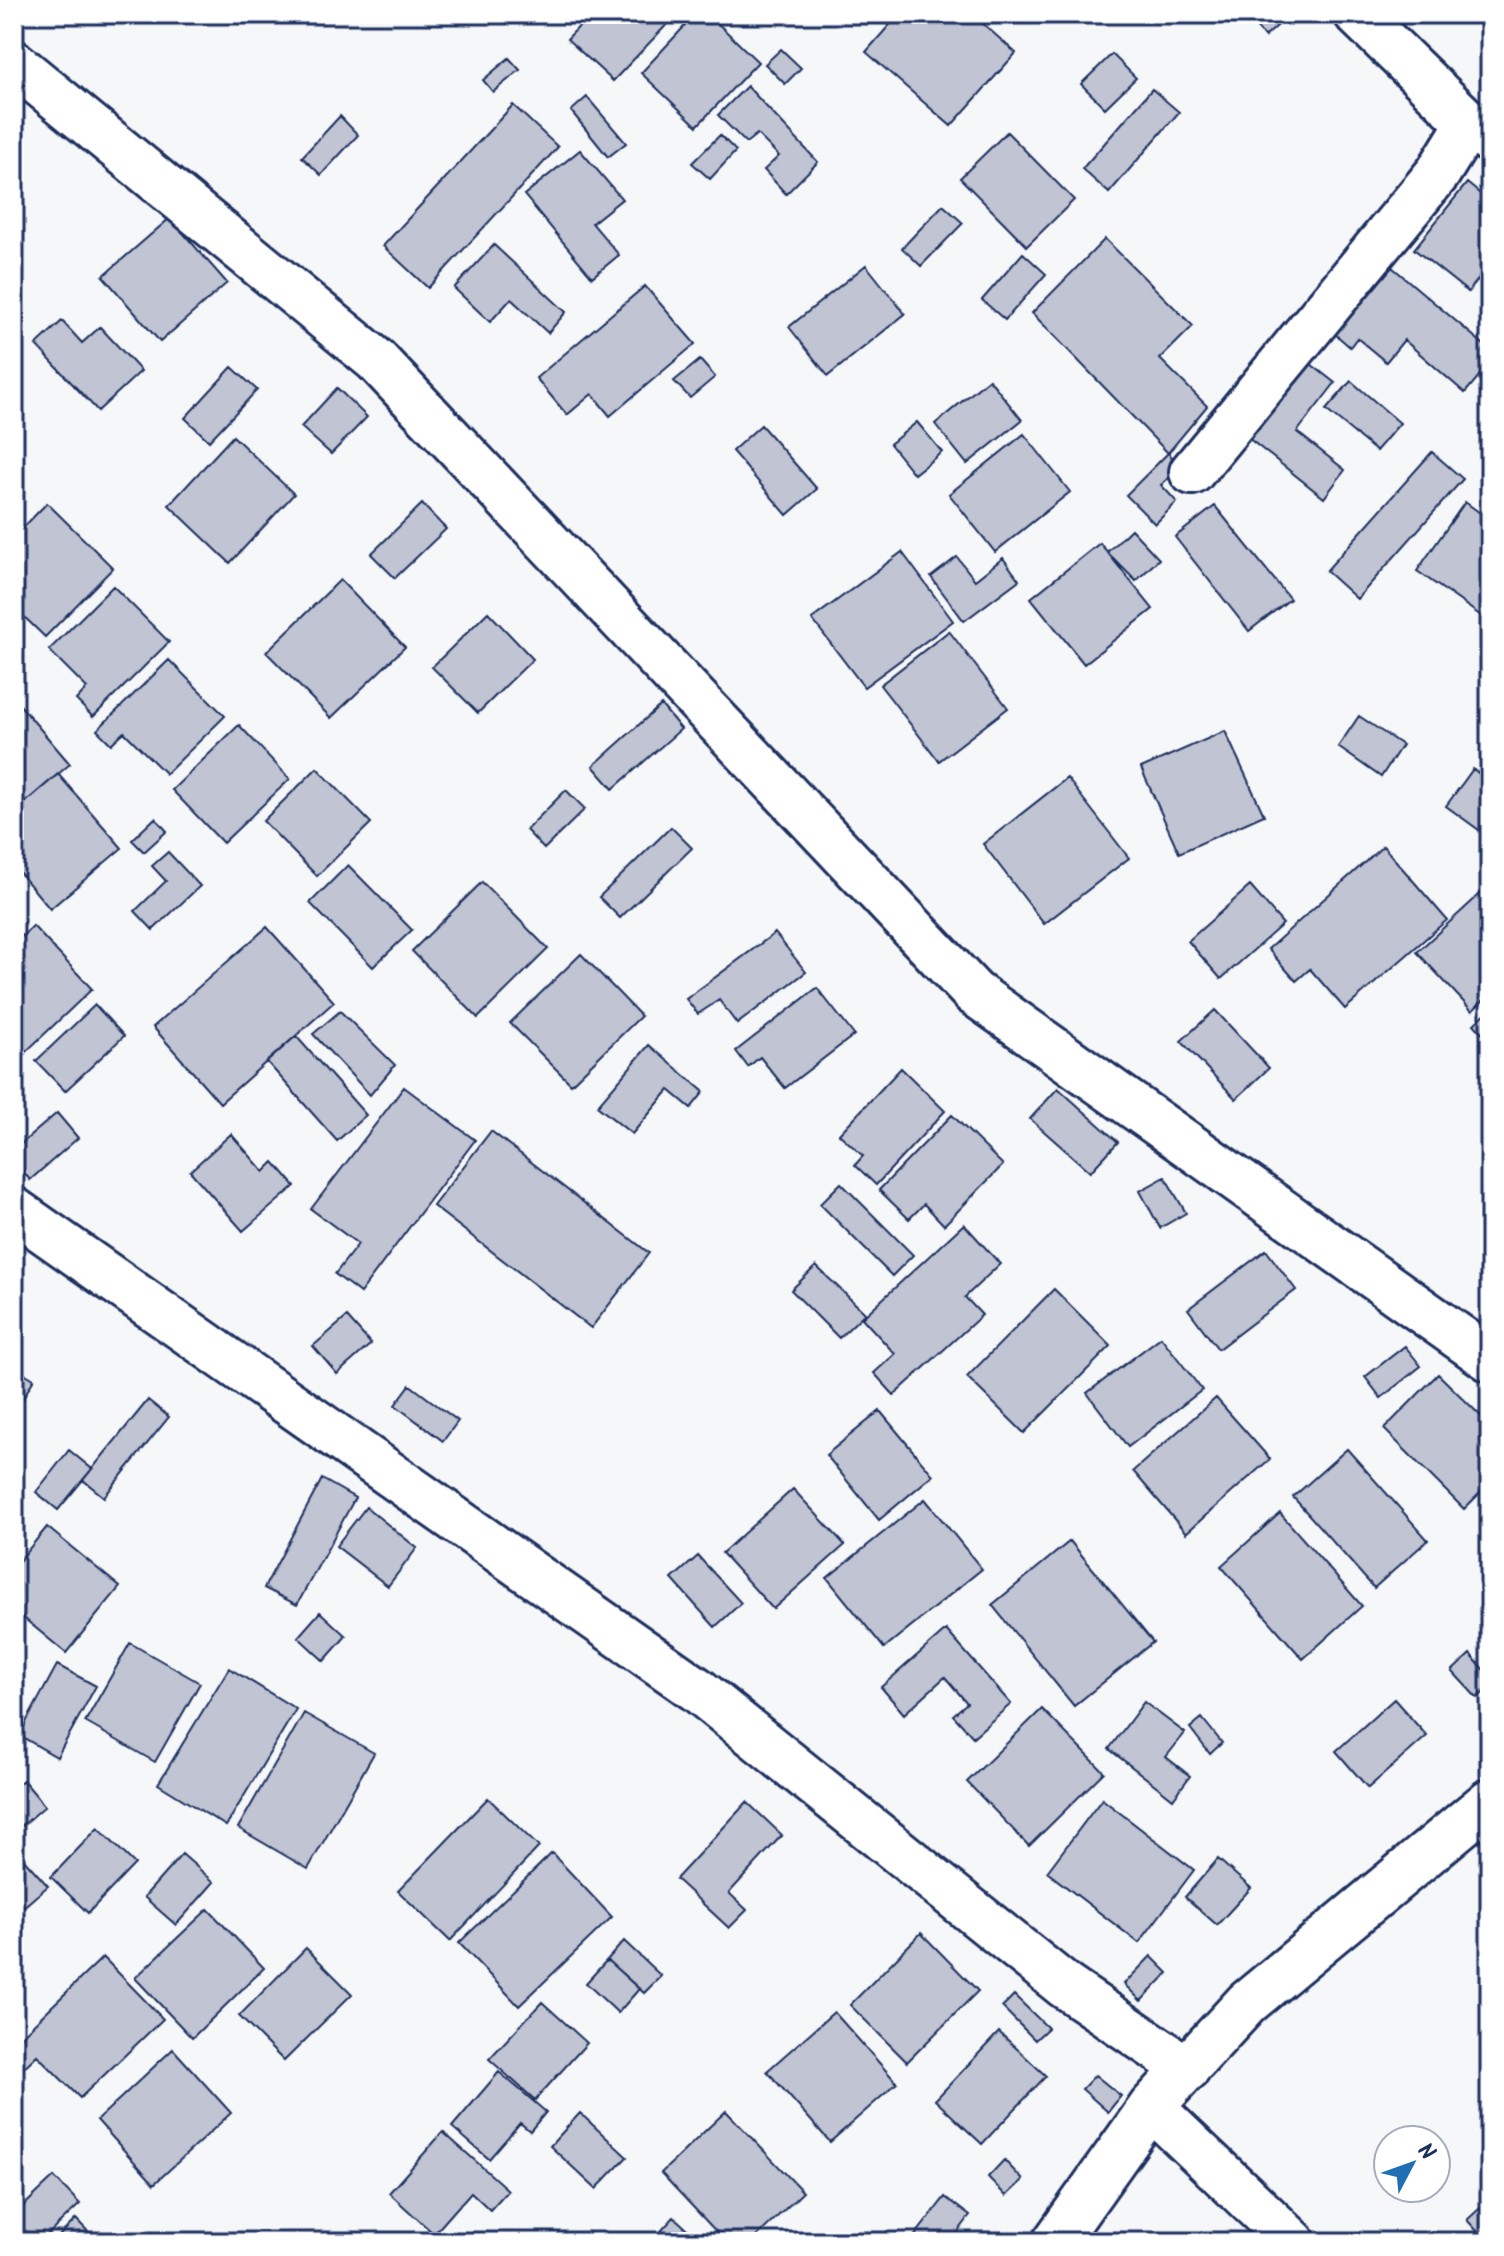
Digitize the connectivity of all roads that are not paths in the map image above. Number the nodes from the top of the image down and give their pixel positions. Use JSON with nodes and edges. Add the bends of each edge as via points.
{"nodes":[{"id":1,"x":1357,"y":14,"type":"edge"},
{"id":2,"x":14,"y":63,"type":"edge"},
{"id":3,"x":1479,"y":131,"type":"edge"},
{"id":4,"x":1192,"y":472,"type":"dead end"},
{"id":5,"x":14,"y":1210,"type":"edge"},
{"id":6,"x":1490,"y":1359,"type":"edge"},
{"id":7,"x":1490,"y":1801,"type":"edge"},
{"id":8,"x":1187,"y":2069,"type":"junction"},
{"id":9,"x":1151,"y":2107,"type":"junction"},
{"id":10,"x":1055,"y":2242,"type":"edge"},
{"id":11,"x":1293,"y":2242,"type":"edge"}],
"edges":[{"from":1,"to":3,"type":"street"},
{"from":2,"to":6,"type":"street","via":[[376,360],[974,993]]},
{"from":3,"to":4,"type":"street","via":[[1438,173]]},
{"from":5,"to":8,"type":"street","via":[[699,1691],[1065,1986]]},
{"from":7,"to":8,"type":"street","via":[[1247,2003]]},
{"from":8,"to":9,"type":"street"},
{"from":9,"to":10,"type":"street"},
{"from":9,"to":11,"type":"street"}]}
